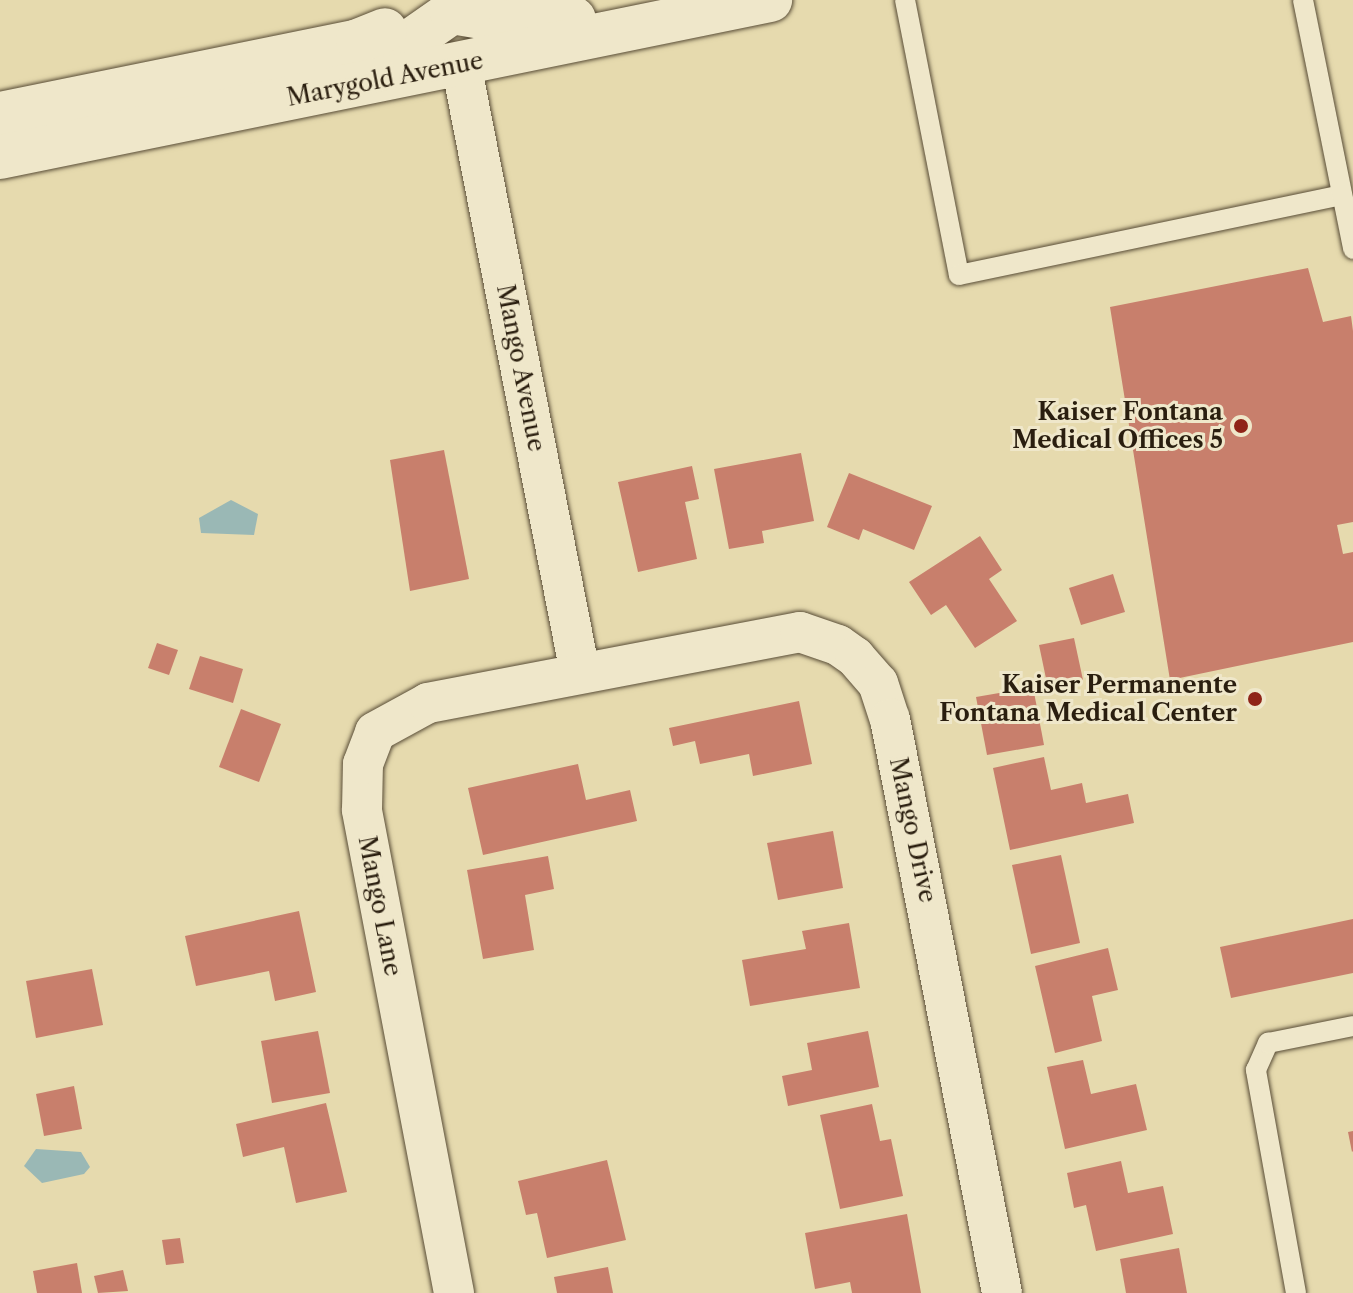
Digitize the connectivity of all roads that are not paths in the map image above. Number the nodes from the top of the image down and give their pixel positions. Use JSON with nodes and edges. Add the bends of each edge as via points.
{"nodes":[{"id":1,"x":516,"y":0,"type":"edge"},
{"id":2,"x":670,"y":0,"type":"edge"},
{"id":3,"x":770,"y":0,"type":"edge"},
{"id":4,"x":905,"y":0,"type":"edge"},
{"id":5,"x":1303,"y":0,"type":"edge"},
{"id":6,"x":451,"y":6,"type":"edge"},
{"id":7,"x":461,"y":64,"type":"junction"},
{"id":8,"x":0,"y":114,"type":"edge"},
{"id":9,"x":0,"y":144,"type":"edge"},
{"id":10,"x":0,"y":157,"type":"edge"},
{"id":11,"x":1342,"y":195,"type":"junction"},
{"id":12,"x":1353,"y":249,"type":"edge"},
{"id":13,"x":580,"y":673,"type":"junction"},
{"id":14,"x":1353,"y":1026,"type":"edge"},
{"id":15,"x":454,"y":1293,"type":"edge"},
{"id":16,"x":1002,"y":1293,"type":"edge"},
{"id":17,"x":1296,"y":1293,"type":"edge"}],
"edges":[{"from":1,"to":6,"type":"street","name":"Marygold Avenue"},
{"from":2,"to":6,"type":"street","via":[[544,22]]},
{"from":3,"to":7,"type":"street","name":"Marygold Avenue"},
{"from":4,"to":11,"type":"lane","via":[[959,275]]},
{"from":5,"to":11,"type":"lane"},
{"from":6,"to":8,"type":"street","name":"Marygold Avenue","via":[[358,41]]},
{"from":6,"to":9,"type":"street","via":[[399,49],[364,62],[35,126]]},
{"from":7,"to":10,"type":"street","name":"Marygold Avenue"},
{"from":7,"to":13,"type":"street","name":"Mango Avenue"},
{"from":11,"to":12,"type":"lane"},
{"from":13,"to":15,"type":"street","name":"Mango Lane","via":[[428,703],[399,715],[375,732],[363,764],[362,810]]},
{"from":13,"to":16,"type":"street","name":"Mango Drive","via":[[800,632],[838,645],[878,683],[925,884]]},
{"from":14,"to":17,"type":"lane","via":[[1268,1043],[1256,1070]]}]}
